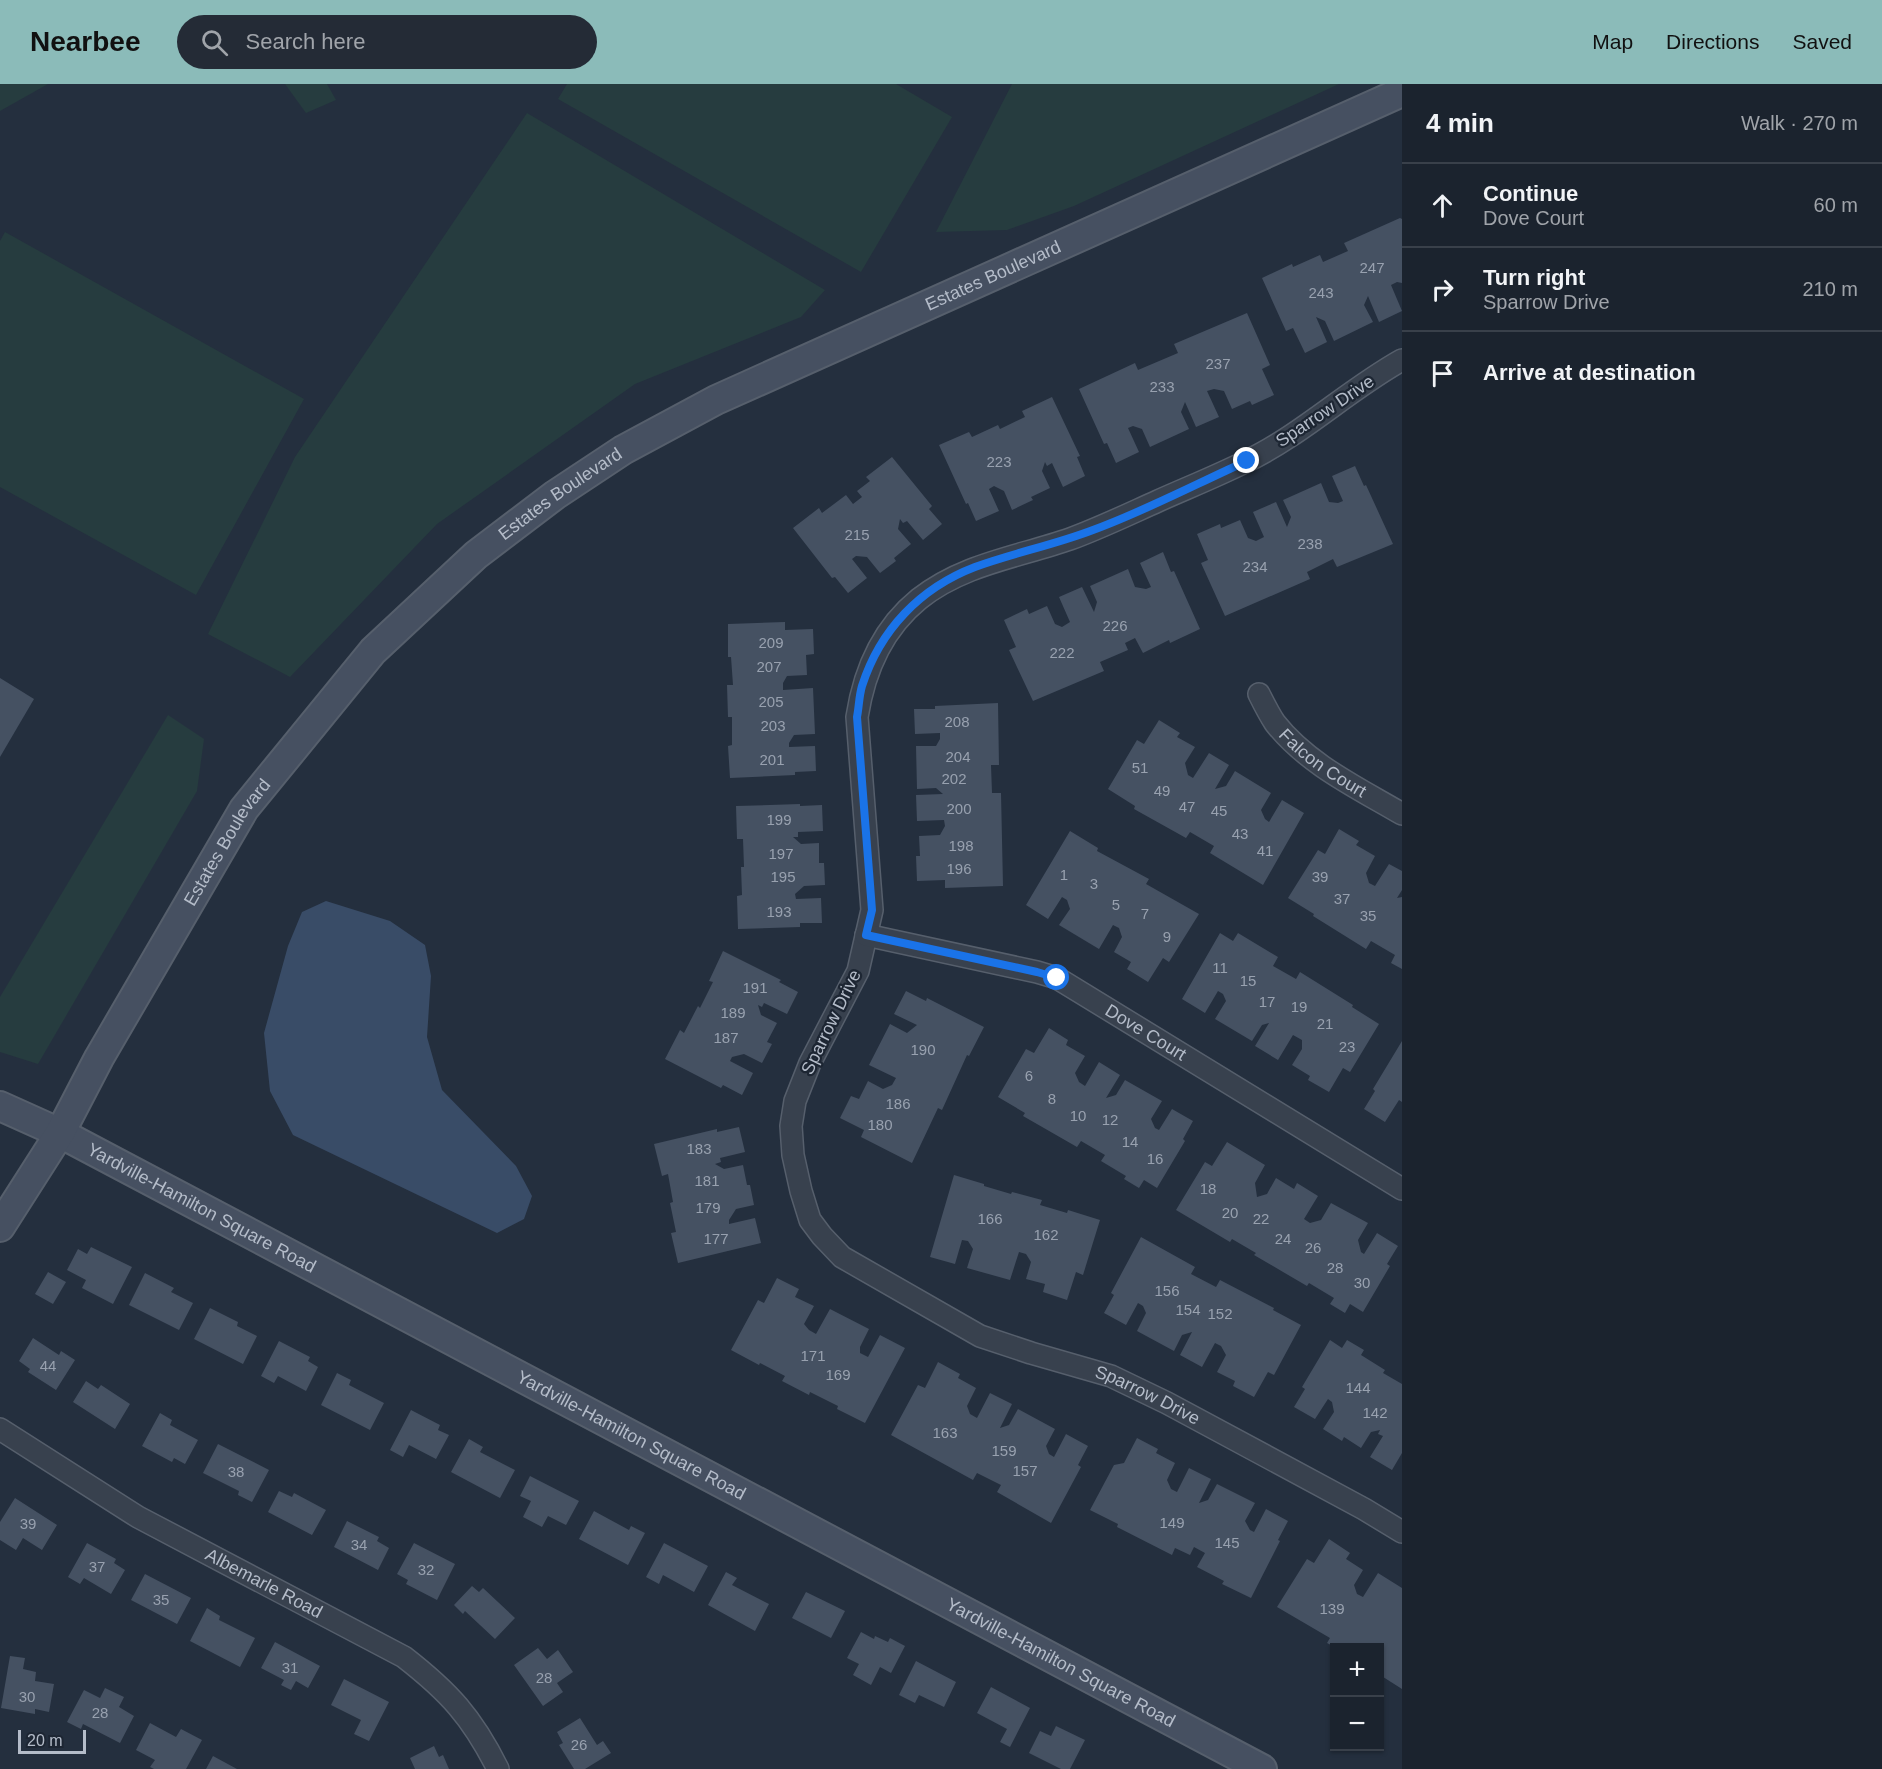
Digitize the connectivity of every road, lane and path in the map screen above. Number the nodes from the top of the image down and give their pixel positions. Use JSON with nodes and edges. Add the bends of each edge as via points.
{"nodes":[{"id":1,"x":1402,"y":92,"type":"edge"},
{"id":2,"x":1402,"y":360,"type":"edge"},
{"id":3,"x":1259,"y":694,"type":"dead end"},
{"id":4,"x":1402,"y":814,"type":"edge"},
{"id":5,"x":866,"y":935,"type":"junction"},
{"id":6,"x":0,"y":1106,"type":"edge"},
{"id":7,"x":60,"y":1132,"type":"junction"},
{"id":8,"x":1402,"y":1189,"type":"edge"},
{"id":9,"x":0,"y":1227,"type":"edge"},
{"id":10,"x":0,"y":1429,"type":"edge"},
{"id":11,"x":1402,"y":1533,"type":"edge"},
{"id":12,"x":1250,"y":1766,"type":"edge"},
{"id":13,"x":498,"y":1769,"type":"edge"}],
"edges":[{"from":1,"to":7,"type":"street","name":"Estates Boulevard","via":[[716,400],[623,450],[555,495],[477,555],[373,651],[244,809]]},
{"from":2,"to":5,"type":"street","name":"Sparrow Drive","via":[[1247,461],[1096,529],[955,576],[918,600],[895,623],[870,664],[861,688],[857,717],[872,910]]},
{"from":3,"to":4,"type":"street","name":"Falcon Court","via":[[1274,721],[1295,745],[1328,770]]},
{"from":5,"to":8,"type":"street","name":"Dove Court","via":[[1057,978]]},
{"from":5,"to":11,"type":"street","name":"Sparrow Drive","via":[[858,970],[795,1101],[791,1126],[801,1191],[810,1220],[822,1236],[842,1257],[980,1336],[1111,1376],[1177,1408]]},
{"from":6,"to":7,"type":"street","name":"Yardville-Hamilton Square Road"},
{"from":7,"to":9,"type":"street","name":"Estates Boulevard"},
{"from":7,"to":12,"type":"street","name":"Yardville-Hamilton Square Road"},
{"from":10,"to":13,"type":"street","name":"Albemarle Road","via":[[138,1517],[404,1657],[463,1710]]}]}
